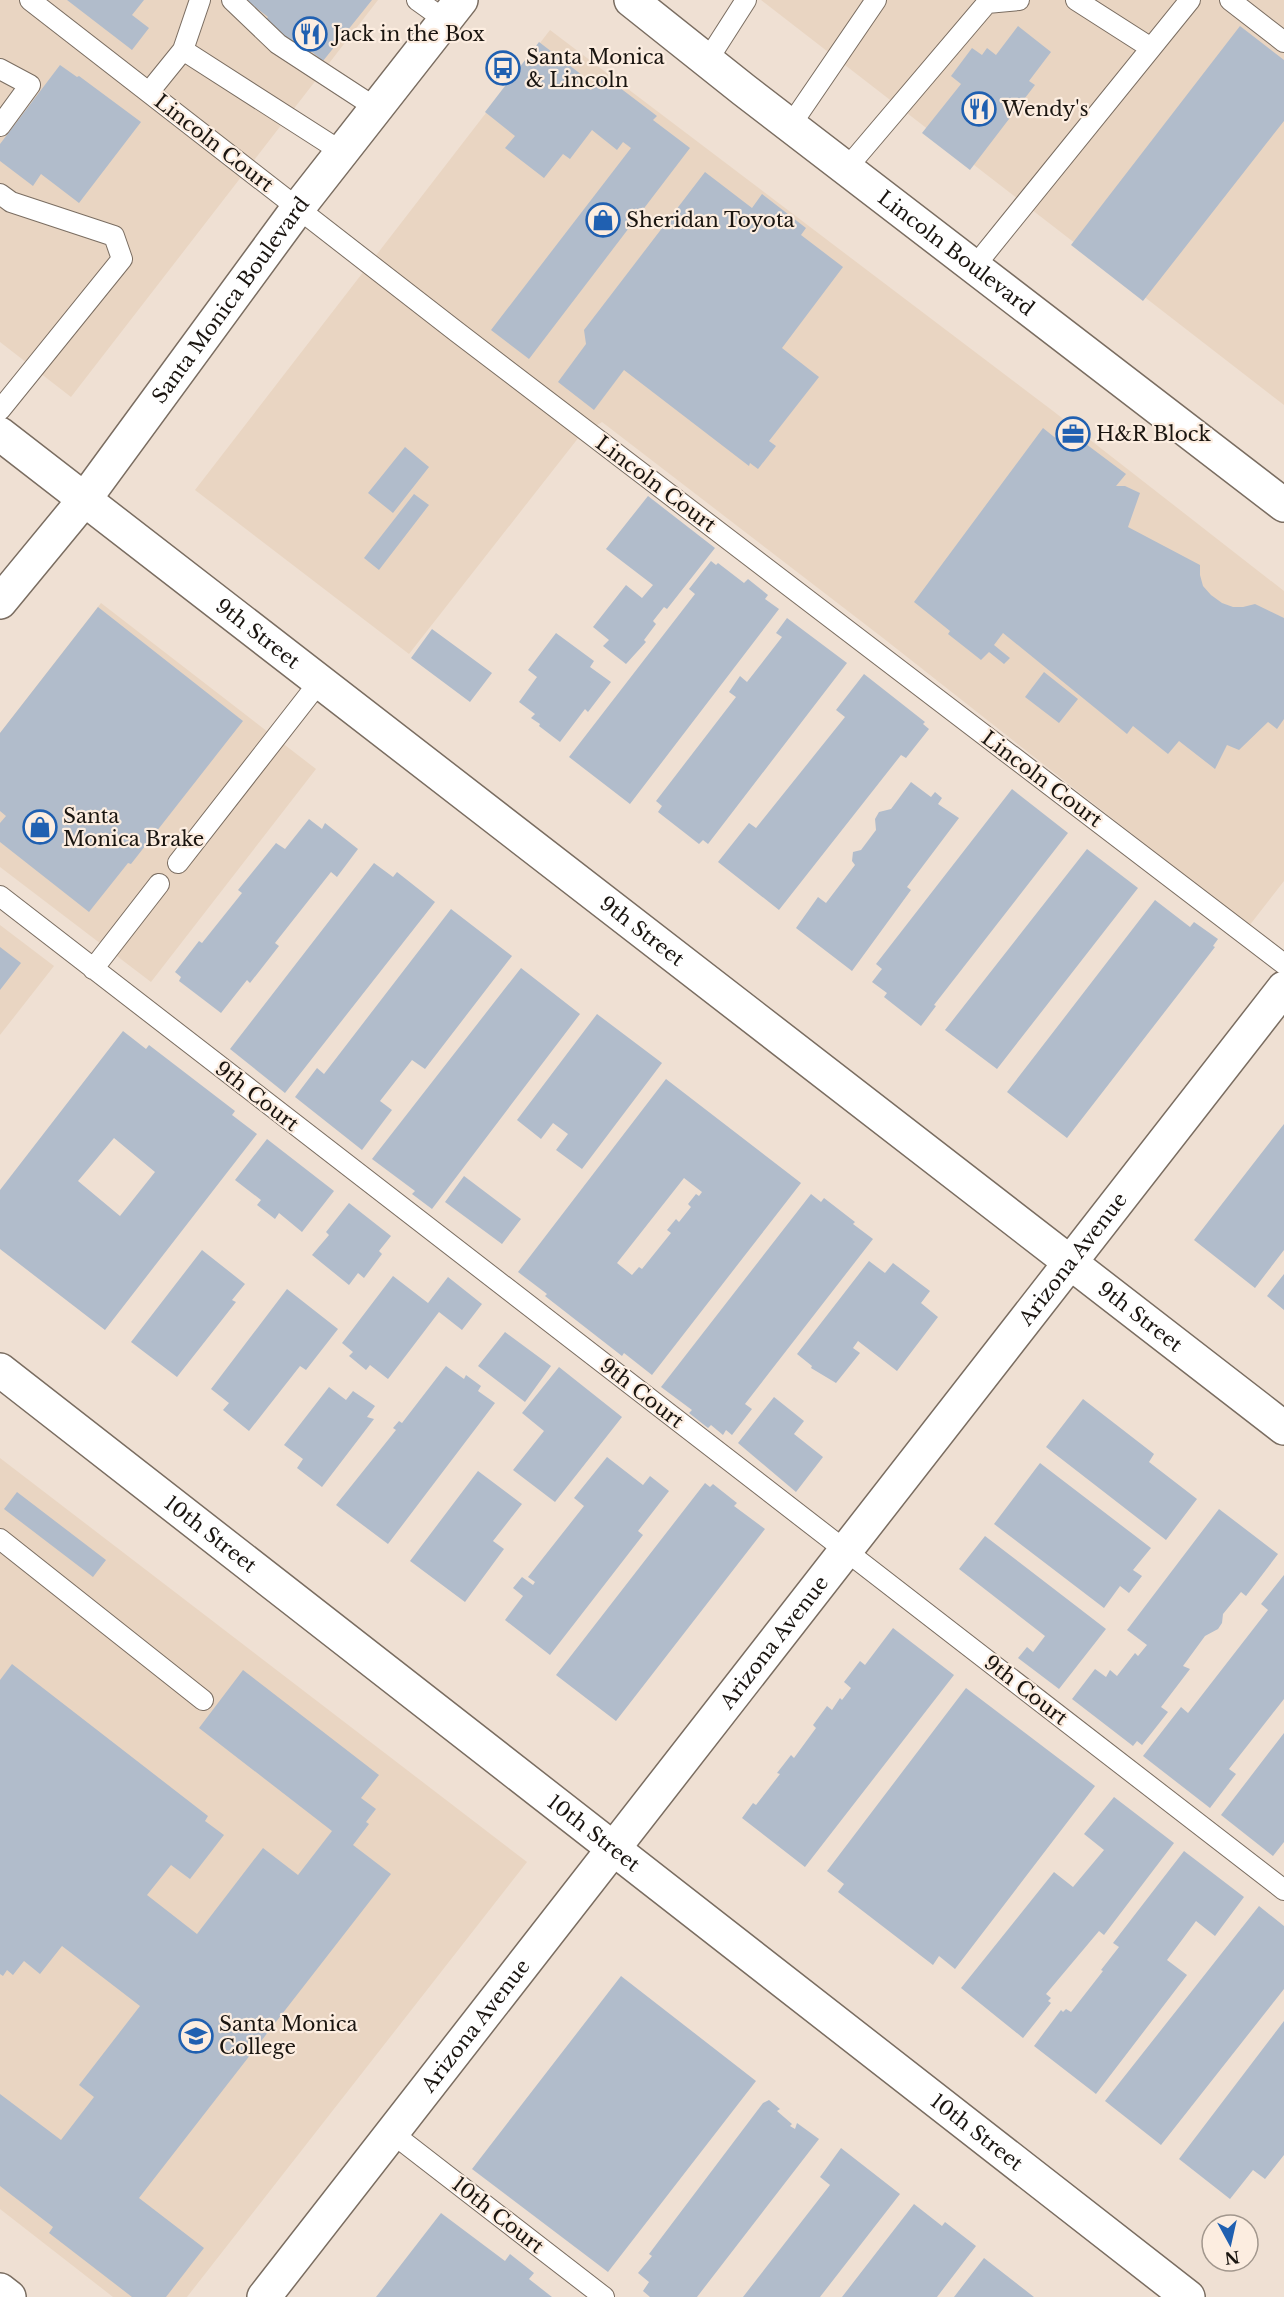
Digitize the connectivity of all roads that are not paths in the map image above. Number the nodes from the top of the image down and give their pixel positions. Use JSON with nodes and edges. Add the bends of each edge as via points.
{"nodes":[{"id":1,"x":30,"y":0,"type":"edge"},
{"id":2,"x":200,"y":0,"type":"edge"},
{"id":3,"x":232,"y":0,"type":"edge"},
{"id":4,"x":417,"y":0,"type":"edge"},
{"id":5,"x":631,"y":0,"type":"edge"},
{"id":6,"x":746,"y":0,"type":"edge"},
{"id":7,"x":876,"y":0,"type":"edge"},
{"id":8,"x":1019,"y":0,"type":"edge"},
{"id":9,"x":1076,"y":0,"type":"edge"},
{"id":10,"x":1190,"y":0,"type":"edge"},
{"id":11,"x":1230,"y":0,"type":"edge"},
{"id":12,"x":453,"y":10,"type":"edge"},
{"id":13,"x":1284,"y":42,"type":"edge"},
{"id":14,"x":1151,"y":48,"type":"junction"},
{"id":15,"x":183,"y":50,"type":"junction"},
{"id":16,"x":707,"y":61,"type":"junction"},
{"id":17,"x":0,"y":69,"type":"edge"},
{"id":18,"x":149,"y":92,"type":"junction"},
{"id":19,"x":376,"y":108,"type":"junction"},
{"id":20,"x":0,"y":126,"type":"edge"},
{"id":21,"x":790,"y":126,"type":"junction"},
{"id":22,"x":342,"y":152,"type":"junction"},
{"id":23,"x":846,"y":169,"type":"junction"},
{"id":24,"x":0,"y":194,"type":"edge"},
{"id":25,"x":298,"y":208,"type":"junction"},
{"id":26,"x":974,"y":267,"type":"junction"},
{"id":27,"x":0,"y":410,"type":"edge"},
{"id":28,"x":0,"y":434,"type":"edge"},
{"id":29,"x":84,"y":500,"type":"junction"},
{"id":30,"x":1284,"y":505,"type":"edge"},
{"id":31,"x":0,"y":602,"type":"edge"},
{"id":32,"x":320,"y":681,"type":"junction"},
{"id":33,"x":178,"y":863,"type":"dead end"},
{"id":34,"x":159,"y":884,"type":"dead end"},
{"id":35,"x":0,"y":896,"type":"edge"},
{"id":36,"x":1284,"y":964,"type":"edge"},
{"id":37,"x":93,"y":969,"type":"junction"},
{"id":38,"x":1284,"y":988,"type":"edge"},
{"id":39,"x":1070,"y":1263,"type":"junction"},
{"id":40,"x":0,"y":1370,"type":"edge"},
{"id":41,"x":1284,"y":1428,"type":"edge"},
{"id":42,"x":0,"y":1539,"type":"edge"},
{"id":43,"x":846,"y":1550,"type":"junction"},
{"id":44,"x":202,"y":1700,"type":"dead end"},
{"id":45,"x":614,"y":1848,"type":"junction"},
{"id":46,"x":1284,"y":1890,"type":"edge"},
{"id":47,"x":392,"y":2133,"type":"junction"},
{"id":48,"x":0,"y":2290,"type":"edge"},
{"id":49,"x":9,"y":2297,"type":"edge"},
{"id":50,"x":264,"y":2297,"type":"edge"},
{"id":51,"x":604,"y":2297,"type":"edge"},
{"id":52,"x":1188,"y":2297,"type":"edge"}],
"edges":[{"from":1,"to":18,"type":"lane","name":"Lincoln Court"},
{"from":2,"to":15,"type":"lane"},
{"from":3,"to":19,"type":"lane","via":[[278,44]]},
{"from":4,"to":12,"type":"lane"},
{"from":5,"to":16,"type":"street","name":"Lincoln Boulevard"},
{"from":6,"to":16,"type":"lane"},
{"from":7,"to":21,"type":"lane"},
{"from":8,"to":23,"type":"lane","via":[[987,3]]},
{"from":9,"to":14,"type":"lane"},
{"from":10,"to":14,"type":"lane"},
{"from":11,"to":13,"type":"lane"},
{"from":12,"to":19,"type":"street","name":"Santa Monica Boulevard"},
{"from":14,"to":26,"type":"lane"},
{"from":15,"to":18,"type":"lane"},
{"from":15,"to":22,"type":"lane"},
{"from":16,"to":21,"type":"street","name":"Lincoln Boulevard"},
{"from":17,"to":20,"type":"lane","via":[[30,85]]},
{"from":18,"to":25,"type":"lane","name":"Lincoln Court"},
{"from":19,"to":22,"type":"street","name":"Santa Monica Boulevard"},
{"from":21,"to":23,"type":"street","name":"Lincoln Boulevard"},
{"from":22,"to":25,"type":"street","name":"Santa Monica Boulevard"},
{"from":23,"to":26,"type":"street","name":"Lincoln Boulevard"},
{"from":24,"to":27,"type":"lane","via":[[11,202],[114,236],[122,259]]},
{"from":25,"to":29,"type":"street","name":"Santa Monica Boulevard"},
{"from":25,"to":36,"type":"lane","name":"Lincoln Court"},
{"from":26,"to":30,"type":"street","name":"Lincoln Boulevard"},
{"from":28,"to":29,"type":"street","name":"9th Street"},
{"from":29,"to":31,"type":"street","name":"Santa Monica Boulevard"},
{"from":29,"to":32,"type":"street","name":"9th Street"},
{"from":32,"to":33,"type":"lane"},
{"from":32,"to":39,"type":"street","name":"9th Street"},
{"from":34,"to":37,"type":"lane"},
{"from":35,"to":37,"type":"lane","name":"9th Court"},
{"from":37,"to":43,"type":"lane","name":"9th Court"},
{"from":38,"to":39,"type":"street","name":"Arizona Avenue"},
{"from":39,"to":41,"type":"street","name":"9th Street"},
{"from":39,"to":43,"type":"street","name":"Arizona Avenue"},
{"from":40,"to":45,"type":"street","name":"10th Street"},
{"from":42,"to":44,"type":"lane"},
{"from":43,"to":45,"type":"street","name":"Arizona Avenue"},
{"from":43,"to":46,"type":"lane","name":"9th Court"},
{"from":45,"to":47,"type":"street","name":"Arizona Avenue"},
{"from":45,"to":52,"type":"street","name":"10th Street"},
{"from":47,"to":50,"type":"street","name":"Arizona Avenue"},
{"from":47,"to":51,"type":"lane","name":"10th Court"},
{"from":48,"to":49,"type":"street"}]}
